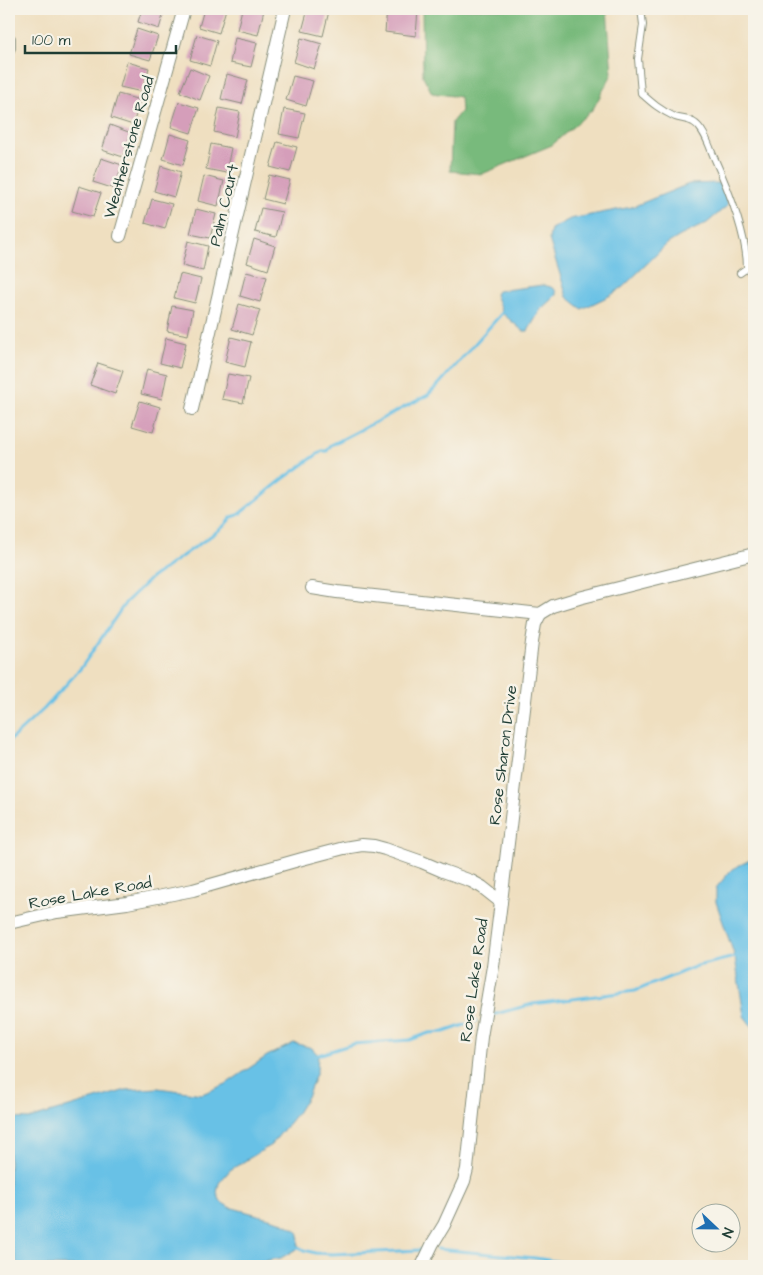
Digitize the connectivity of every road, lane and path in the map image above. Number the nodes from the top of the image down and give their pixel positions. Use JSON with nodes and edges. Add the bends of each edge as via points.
{"nodes":[{"id":1,"x":184,"y":9,"type":"edge"},
{"id":2,"x":285,"y":9,"type":"edge"},
{"id":3,"x":641,"y":9,"type":"edge"},
{"id":4,"x":9,"y":36,"type":"edge"},
{"id":5,"x":9,"y":54,"type":"edge"},
{"id":6,"x":120,"y":236,"type":"dead end"},
{"id":7,"x":740,"y":273,"type":"dead end"},
{"id":8,"x":192,"y":409,"type":"dead end"},
{"id":9,"x":754,"y":554,"type":"edge"},
{"id":10,"x":312,"y":588,"type":"dead end"},
{"id":11,"x":540,"y":614,"type":"junction"},
{"id":12,"x":500,"y":902,"type":"junction"},
{"id":13,"x":9,"y":923,"type":"edge"},
{"id":14,"x":422,"y":1266,"type":"edge"}],
"edges":[{"from":1,"to":6,"type":"street","name":"Weatherstone Road"},
{"from":2,"to":8,"type":"street","name":"Palm Court"},
{"from":3,"to":7,"type":"lane","via":[[643,25],[638,59],[641,93],[657,108],[693,122],[707,140],[727,186],[741,231],[747,259],[746,268]]},
{"from":4,"to":5,"type":"lane","via":[[12,38]]},
{"from":9,"to":11,"type":"street","via":[[580,598]]},
{"from":10,"to":11,"type":"street"},
{"from":11,"to":12,"type":"street","name":"Rose Sharon Drive","via":[[532,642]]},
{"from":12,"to":13,"type":"street","name":"Rose Lake Road","via":[[471,881],[386,849],[362,845],[193,890]]},
{"from":12,"to":14,"type":"street","name":"Rose Lake Road","via":[[467,1169],[444,1225]]}]}
